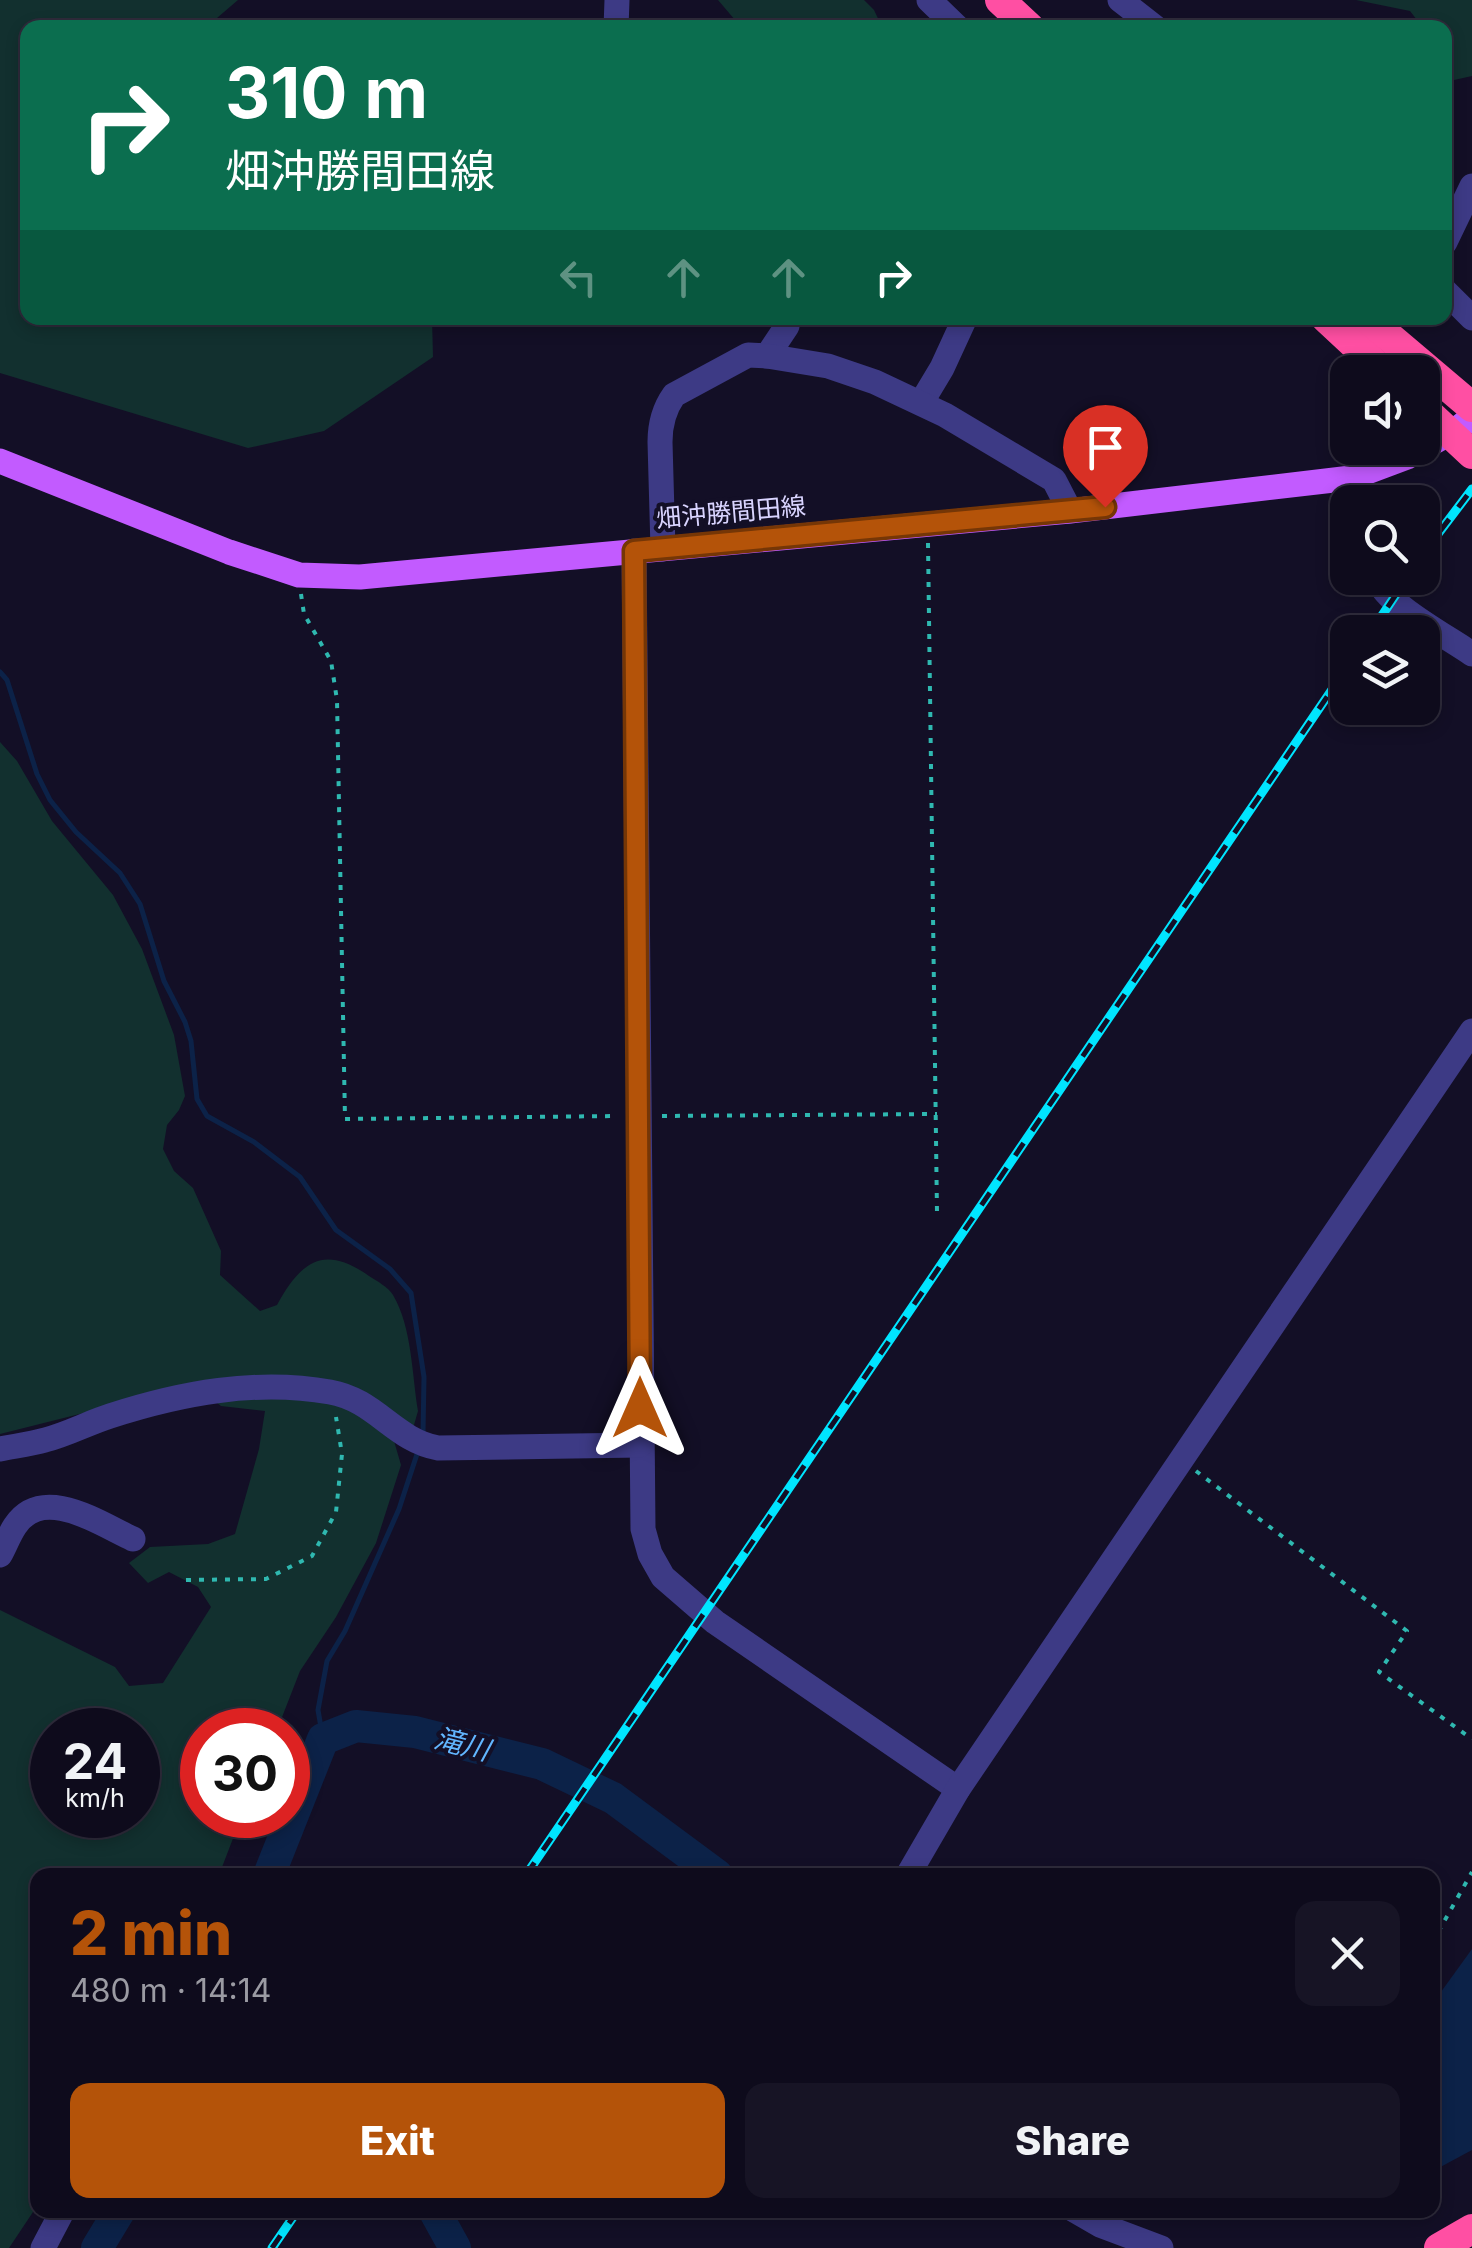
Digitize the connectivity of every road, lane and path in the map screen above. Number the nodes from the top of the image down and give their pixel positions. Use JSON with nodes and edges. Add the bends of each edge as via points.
{"nodes":[{"id":1,"x":929,"y":0,"type":"edge"},
{"id":2,"x":1000,"y":0,"type":"edge"},
{"id":3,"x":1120,"y":0,"type":"edge"},
{"id":4,"x":950,"y":20,"type":"edge"},
{"id":5,"x":1021,"y":20,"type":"edge"},
{"id":6,"x":1146,"y":20,"type":"edge"},
{"id":7,"x":1472,"y":186,"type":"edge"},
{"id":8,"x":1452,"y":227,"type":"edge"},
{"id":9,"x":1452,"y":298,"type":"edge"},
{"id":10,"x":1472,"y":318,"type":"edge"},
{"id":11,"x":787,"y":325,"type":"edge"},
{"id":12,"x":962,"y":325,"type":"edge"},
{"id":13,"x":1334,"y":325,"type":"edge"},
{"id":14,"x":1374,"y":325,"type":"edge"},
{"id":15,"x":1366,"y":355,"type":"edge"},
{"id":16,"x":767,"y":356,"type":"junction"},
{"id":17,"x":921,"y":404,"type":"junction"},
{"id":18,"x":1472,"y":407,"type":"edge"},
{"id":19,"x":1472,"y":416,"type":"edge"},
{"id":20,"x":1440,"y":424,"type":"edge"},
{"id":21,"x":1472,"y":454,"type":"edge"},
{"id":22,"x":0,"y":461,"type":"edge"},
{"id":23,"x":1361,"y":485,"type":"edge"},
{"id":24,"x":1330,"y":492,"type":"edge"},
{"id":25,"x":1070,"y":511,"type":"junction"},
{"id":26,"x":926,"y":523,"type":"junction"},
{"id":27,"x":663,"y":549,"type":"junction"},
{"id":28,"x":634,"y":551,"type":"junction"},
{"id":29,"x":299,"y":574,"type":"junction"},
{"id":30,"x":1388,"y":595,"type":"edge"},
{"id":31,"x":1472,"y":654,"type":"edge"},
{"id":32,"x":1472,"y":1032,"type":"edge"},
{"id":33,"x":938,"y":1114,"type":"junction"},
{"id":34,"x":638,"y":1116,"type":"junction"},
{"id":35,"x":937,"y":1213,"type":"dead end"},
{"id":36,"x":333,"y":1392,"type":"junction"},
{"id":37,"x":640,"y":1445,"type":"junction"},
{"id":38,"x":0,"y":1449,"type":"edge"},
{"id":39,"x":1181,"y":1461,"type":"junction"},
{"id":40,"x":133,"y":1539,"type":"dead end"},
{"id":41,"x":0,"y":1555,"type":"edge"},
{"id":42,"x":186,"y":1580,"type":"dead end"},
{"id":43,"x":1472,"y":1739,"type":"edge"},
{"id":44,"x":958,"y":1789,"type":"junction"},
{"id":45,"x":912,"y":1868,"type":"edge"},
{"id":46,"x":1472,"y":1872,"type":"edge"},
{"id":47,"x":1440,"y":1930,"type":"edge"},
{"id":48,"x":59,"y":2218,"type":"edge"},
{"id":49,"x":1088,"y":2218,"type":"edge"},
{"id":50,"x":1472,"y":2229,"type":"edge"},
{"id":51,"x":44,"y":2248,"type":"edge"},
{"id":52,"x":1161,"y":2248,"type":"edge"},
{"id":53,"x":1439,"y":2248,"type":"edge"}],
"edges":[{"from":1,"to":4,"type":"street"},
{"from":2,"to":5,"type":"highway"},
{"from":3,"to":6,"type":"street"},
{"from":7,"to":8,"type":"street"},
{"from":9,"to":10,"type":"street"},
{"from":11,"to":16,"type":"street"},
{"from":12,"to":17,"type":"street"},
{"from":13,"to":15,"type":"highway"},
{"from":14,"to":18,"type":"highway"},
{"from":16,"to":17,"type":"street","via":[[828,366]]},
{"from":16,"to":27,"type":"street","via":[[736,359],[667,404],[660,442]]},
{"from":17,"to":25,"type":"street","via":[[1054,480]]},
{"from":19,"to":23,"type":"main road","name":"畑沖勝間田線"},
{"from":20,"to":21,"type":"highway","bridge":true},
{"from":22,"to":29,"type":"main road","name":"畑沖勝間田線"},
{"from":24,"to":25,"type":"main road","name":"畑沖勝間田線"},
{"from":25,"to":26,"type":"main road","name":"畑沖勝間田線"},
{"from":26,"to":27,"type":"main road","name":"畑沖勝間田線"},
{"from":26,"to":33,"type":"path"},
{"from":27,"to":28,"type":"main road","name":"畑沖勝間田線"},
{"from":28,"to":29,"type":"main road","name":"畑沖勝間田線","via":[[360,578]]},
{"from":28,"to":34,"type":"street"},
{"from":29,"to":34,"type":"path","via":[[304,614],[332,660],[338,700],[345,1119]]},
{"from":30,"to":31,"type":"street"},
{"from":32,"to":39,"type":"street"},
{"from":33,"to":34,"type":"path"},
{"from":33,"to":35,"type":"path"},
{"from":34,"to":37,"type":"street"},
{"from":36,"to":37,"type":"street","via":[[360,1400],[415,1442],[438,1448]]},
{"from":36,"to":38,"type":"street","via":[[233,1388],[187,1395]]},
{"from":36,"to":42,"type":"path","via":[[342,1454],[336,1512],[312,1556],[266,1579]]},
{"from":37,"to":44,"type":"street","via":[[643,1529],[663,1577],[715,1622]]},
{"from":39,"to":43,"type":"path","via":[[1407,1630],[1378,1672]]},
{"from":39,"to":44,"type":"street"},
{"from":40,"to":41,"type":"street","via":[[69,1509],[47,1507],[16,1524]]},
{"from":44,"to":45,"type":"street"},
{"from":46,"to":47,"type":"path"},
{"from":48,"to":51,"type":"street"},
{"from":49,"to":52,"type":"street"},
{"from":50,"to":53,"type":"highway"}]}
